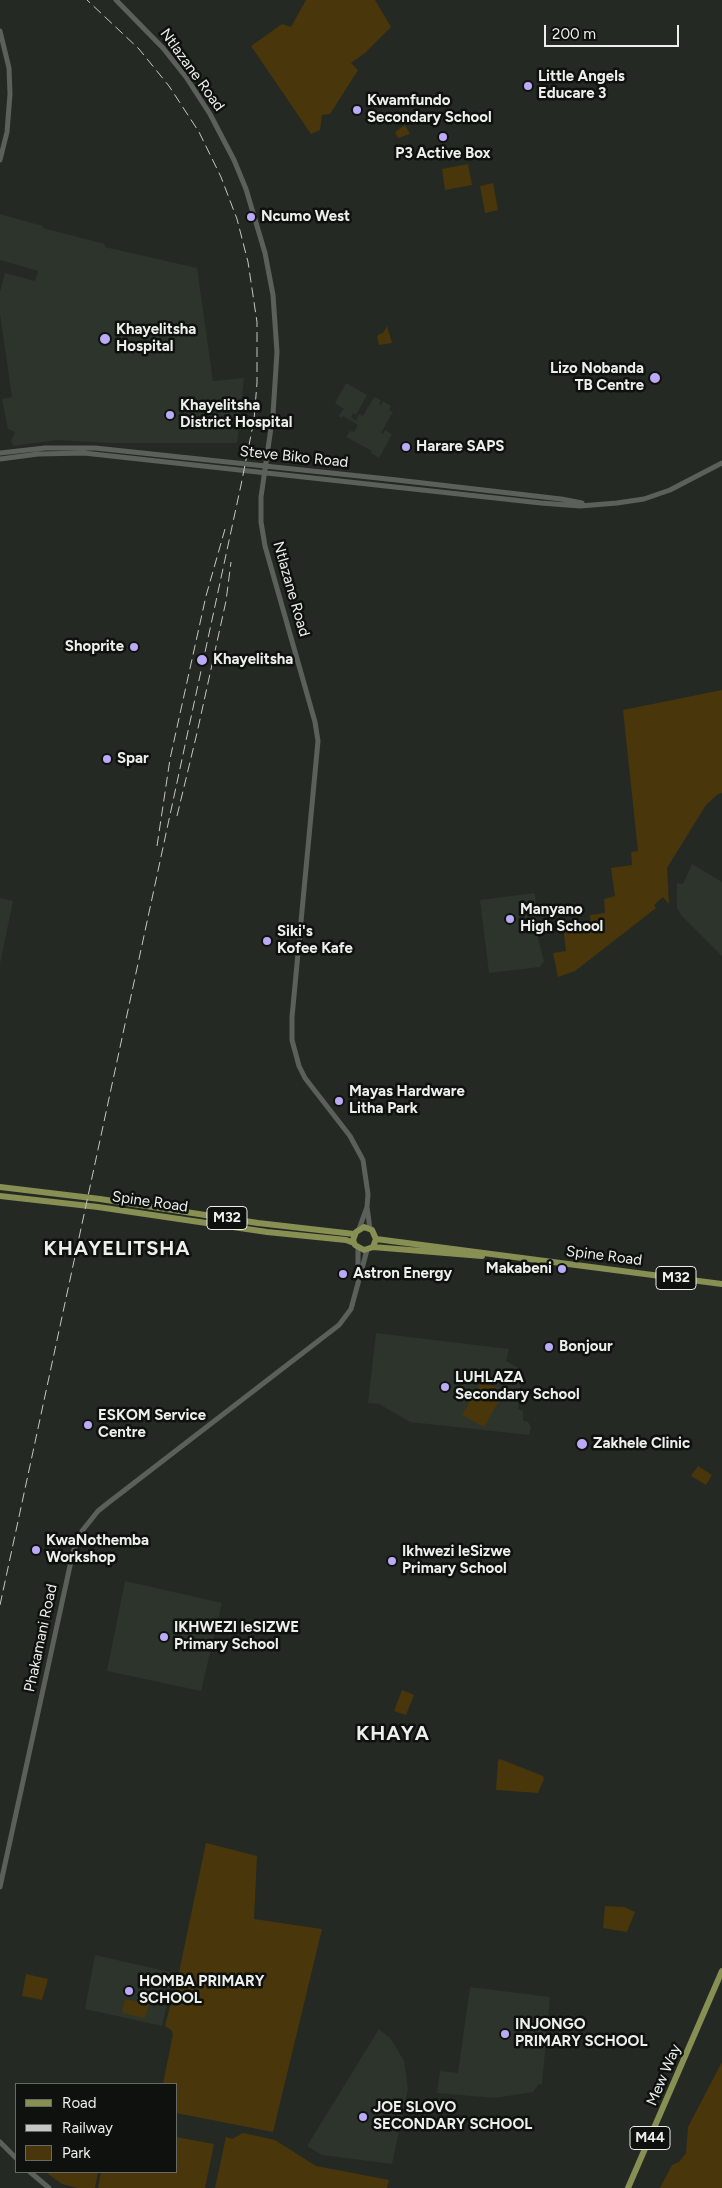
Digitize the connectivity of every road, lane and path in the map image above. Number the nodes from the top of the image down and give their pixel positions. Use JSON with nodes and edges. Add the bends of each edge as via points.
{"nodes":[{"id":1,"x":116,"y":0,"type":"edge"},
{"id":2,"x":0,"y":31,"type":"edge"},
{"id":3,"x":0,"y":160,"type":"edge"},
{"id":4,"x":0,"y":453,"type":"edge"},
{"id":5,"x":0,"y":459,"type":"edge"},
{"id":6,"x":722,"y":463,"type":"edge"},
{"id":7,"x":233,"y":466,"type":"junction"},
{"id":8,"x":585,"y":504,"type":"junction"},
{"id":9,"x":0,"y":1187,"type":"edge"},
{"id":10,"x":0,"y":1196,"type":"edge"},
{"id":11,"x":367,"y":1207,"type":"junction"},
{"id":12,"x":370,"y":1229,"type":"junction"},
{"id":13,"x":357,"y":1231,"type":"junction"},
{"id":14,"x":376,"y":1239,"type":"junction"},
{"id":15,"x":356,"y":1246,"type":"junction"},
{"id":16,"x":373,"y":1247,"type":"junction"},
{"id":17,"x":366,"y":1250,"type":"junction"},
{"id":18,"x":513,"y":1257,"type":"junction"},
{"id":19,"x":359,"y":1283,"type":"junction"},
{"id":20,"x":722,"y":1284,"type":"edge"},
{"id":21,"x":0,"y":1888,"type":"edge"},
{"id":22,"x":722,"y":1971,"type":"edge"},
{"id":23,"x":0,"y":2142,"type":"edge"},
{"id":24,"x":15,"y":2157,"type":"edge"},
{"id":25,"x":31,"y":2173,"type":"edge"},
{"id":26,"x":49,"y":2188,"type":"edge"},
{"id":27,"x":628,"y":2188,"type":"edge"}],
"edges":[{"from":1,"to":11,"type":"street","name":"Ntlazane Road","via":[[169,55],[213,118],[246,189],[265,253],[277,352],[261,522],[315,722],[318,747],[292,1040],[305,1078],[360,1152],[367,1178]]},
{"from":2,"to":3,"type":"street","via":[[9,68],[10,94],[7,132]]},
{"from":4,"to":7,"type":"street","name":"Steve Biko Road","via":[[84,448]]},
{"from":5,"to":7,"type":"street","name":"Steve Biko Road","via":[[84,453]]},
{"from":6,"to":8,"type":"street","name":"Steve Biko Road","via":[[670,490],[644,499],[617,504]]},
{"from":7,"to":8,"type":"street","name":"Steve Biko Road","via":[[276,468]]},
{"from":7,"to":8,"type":"street","name":"Steve Biko Road","via":[[275,474],[560,505]]},
{"from":9,"to":13,"type":"main road","name":"Spine Road","number":"M32","via":[[258,1223]]},
{"from":10,"to":15,"type":"main road","name":"Spine Road","number":"M32","via":[[346,1240]]},
{"from":11,"to":12,"type":"street","name":"Ntlazane Road"},
{"from":11,"to":13,"type":"street","name":"Ntlazane Road"},
{"from":12,"to":13,"type":"main road","name":"Spine Road","number":"M32"},
{"from":12,"to":14,"type":"main road"},
{"from":13,"to":15,"type":"main road"},
{"from":14,"to":16,"type":"main road"},
{"from":14,"to":18,"type":"main road","name":"Spine Road","number":"M32"},
{"from":15,"to":17,"type":"main road","name":"Spine Road","number":"M32"},
{"from":15,"to":19,"type":"street","name":"Phakamani Road"},
{"from":16,"to":17,"type":"main road","name":"Spine Road","number":"M32"},
{"from":16,"to":18,"type":"main road","name":"Spine Road","number":"M32"},
{"from":17,"to":19,"type":"street","name":"Phakamani Road"},
{"from":18,"to":20,"type":"main road","name":"Spine Road","number":"M32"},
{"from":19,"to":21,"type":"street","name":"Phakamani Road","via":[[351,1309],[339,1325],[108,1503],[82,1531],[73,1552]]},
{"from":22,"to":27,"type":"main road","name":"Mew Way","number":"M44"},
{"from":23,"to":24,"type":"street"},
{"from":25,"to":26,"type":"street"}]}
